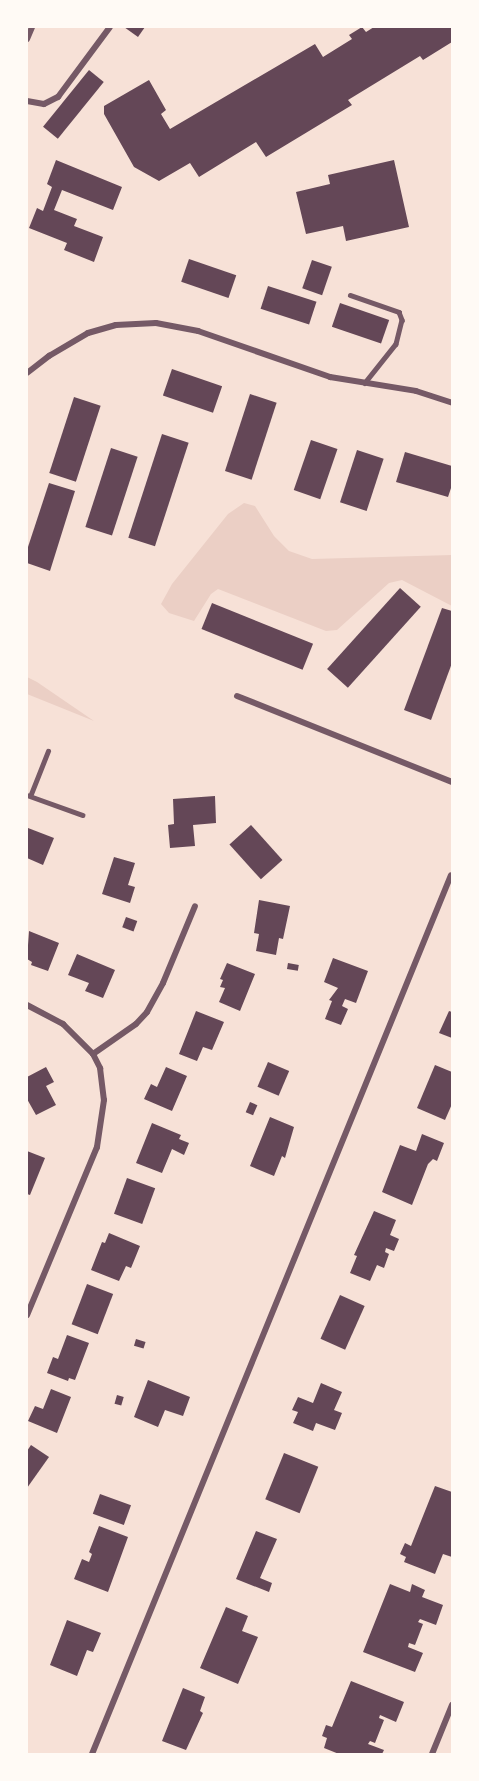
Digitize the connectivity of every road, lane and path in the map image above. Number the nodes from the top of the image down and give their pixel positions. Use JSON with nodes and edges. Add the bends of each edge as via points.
{"nodes":[{"id":1,"x":32,"y":27,"type":"edge"},
{"id":2,"x":110,"y":27,"type":"edge"},
{"id":3,"x":27,"y":39,"type":"edge"},
{"id":4,"x":27,"y":101,"type":"edge"},
{"id":5,"x":350,"y":295,"type":"dead end"},
{"id":6,"x":27,"y":373,"type":"edge"},
{"id":7,"x":365,"y":383,"type":"junction"},
{"id":8,"x":452,"y":403,"type":"edge"},
{"id":9,"x":237,"y":696,"type":"dead end"},
{"id":10,"x":48,"y":751,"type":"dead end"},
{"id":11,"x":452,"y":782,"type":"edge"},
{"id":12,"x":29,"y":795,"type":"edge"},
{"id":13,"x":83,"y":814,"type":"dead end"},
{"id":14,"x":451,"y":875,"type":"edge"},
{"id":15,"x":195,"y":906,"type":"dead end"},
{"id":16,"x":27,"y":1005,"type":"edge"},
{"id":17,"x":93,"y":1054,"type":"junction"},
{"id":18,"x":27,"y":1315,"type":"edge"},
{"id":19,"x":452,"y":1705,"type":"edge"},
{"id":20,"x":92,"y":1754,"type":"edge"},
{"id":21,"x":432,"y":1754,"type":"edge"}],
"edges":[{"from":1,"to":3,"type":"street"},
{"from":2,"to":4,"type":"street","via":[[58,97],[44,104]]},
{"from":5,"to":7,"type":"lane","via":[[399,312],[402,320],[396,344]]},
{"from":6,"to":7,"type":"street","via":[[88,333],[116,325],[156,323],[198,331],[330,377]]},
{"from":7,"to":8,"type":"street","via":[[416,391]]},
{"from":9,"to":11,"type":"street"},
{"from":10,"to":12,"type":"lane"},
{"from":12,"to":13,"type":"lane"},
{"from":14,"to":20,"type":"street"},
{"from":15,"to":17,"type":"street","via":[[147,1011],[136,1024]]},
{"from":16,"to":17,"type":"street","via":[[63,1024]]},
{"from":17,"to":18,"type":"street","via":[[104,1100],[100,1136]]},
{"from":19,"to":21,"type":"street"}]}
